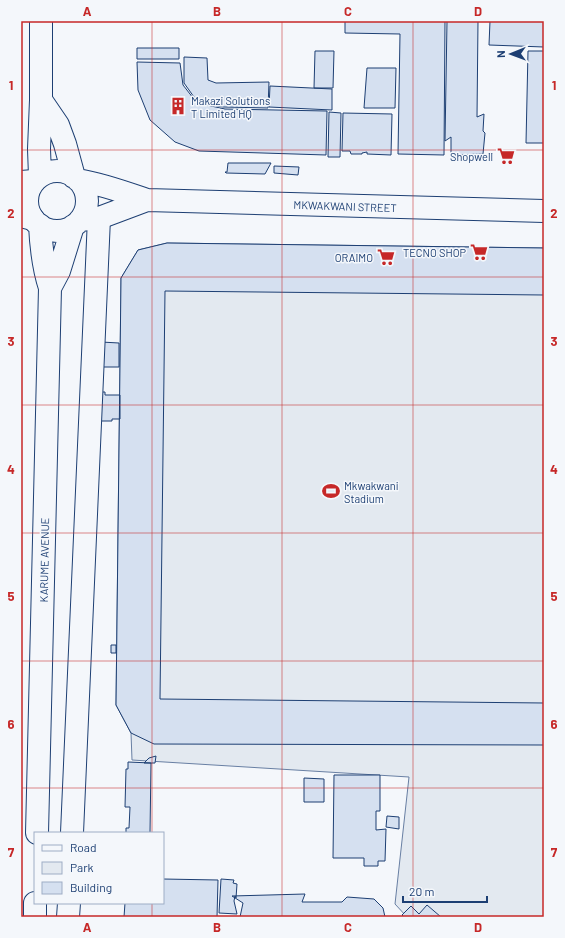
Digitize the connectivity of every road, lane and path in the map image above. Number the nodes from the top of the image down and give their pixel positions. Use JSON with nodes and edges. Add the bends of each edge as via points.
{"nodes":[{"id":1,"x":41,"y":21,"type":"edge"},
{"id":2,"x":40,"y":100,"type":"junction"},
{"id":3,"x":76,"y":178,"type":"junction"},
{"id":4,"x":32,"y":180,"type":"edge"},
{"id":5,"x":147,"y":200,"type":"junction"},
{"id":6,"x":544,"y":211,"type":"edge"},
{"id":7,"x":31,"y":220,"type":"edge"},
{"id":8,"x":84,"y":221,"type":"junction"},
{"id":9,"x":50,"y":288,"type":"junction"},
{"id":10,"x":37,"y":832,"type":"edge"},
{"id":11,"x":72,"y":832,"type":"edge"},
{"id":12,"x":35,"y":904,"type":"edge"},
{"id":13,"x":69,"y":904,"type":"edge"},
{"id":14,"x":35,"y":917,"type":"edge"},
{"id":15,"x":68,"y":917,"type":"edge"}],
"edges":[{"from":1,"to":2,"type":"main road"},
{"from":2,"to":3,"type":"main road","via":[[58,124]]},
{"from":2,"to":4,"type":"main road","via":[[39,149]]},
{"from":3,"to":4,"type":"main road","via":[[68,173],[53,171]]},
{"from":3,"to":5,"type":"main road","name":"MKWAKWANI STREET"},
{"from":3,"to":8,"type":"main road","via":[[86,195]]},
{"from":4,"to":7,"type":"main road","via":[[27,204]]},
{"from":5,"to":6,"type":"main road","name":"MKWAKWANI STREET"},
{"from":5,"to":8,"type":"main road","name":"MKWAKWANI STREET"},
{"from":7,"to":8,"type":"main road","via":[[57,231]]},
{"from":7,"to":9,"type":"main road"},
{"from":8,"to":9,"type":"main road"},
{"from":8,"to":11,"type":"main road"},
{"from":9,"to":10,"type":"main road","name":"KARUME AVENUE"},
{"from":12,"to":14,"type":"main road"},
{"from":13,"to":15,"type":"main road"}]}
